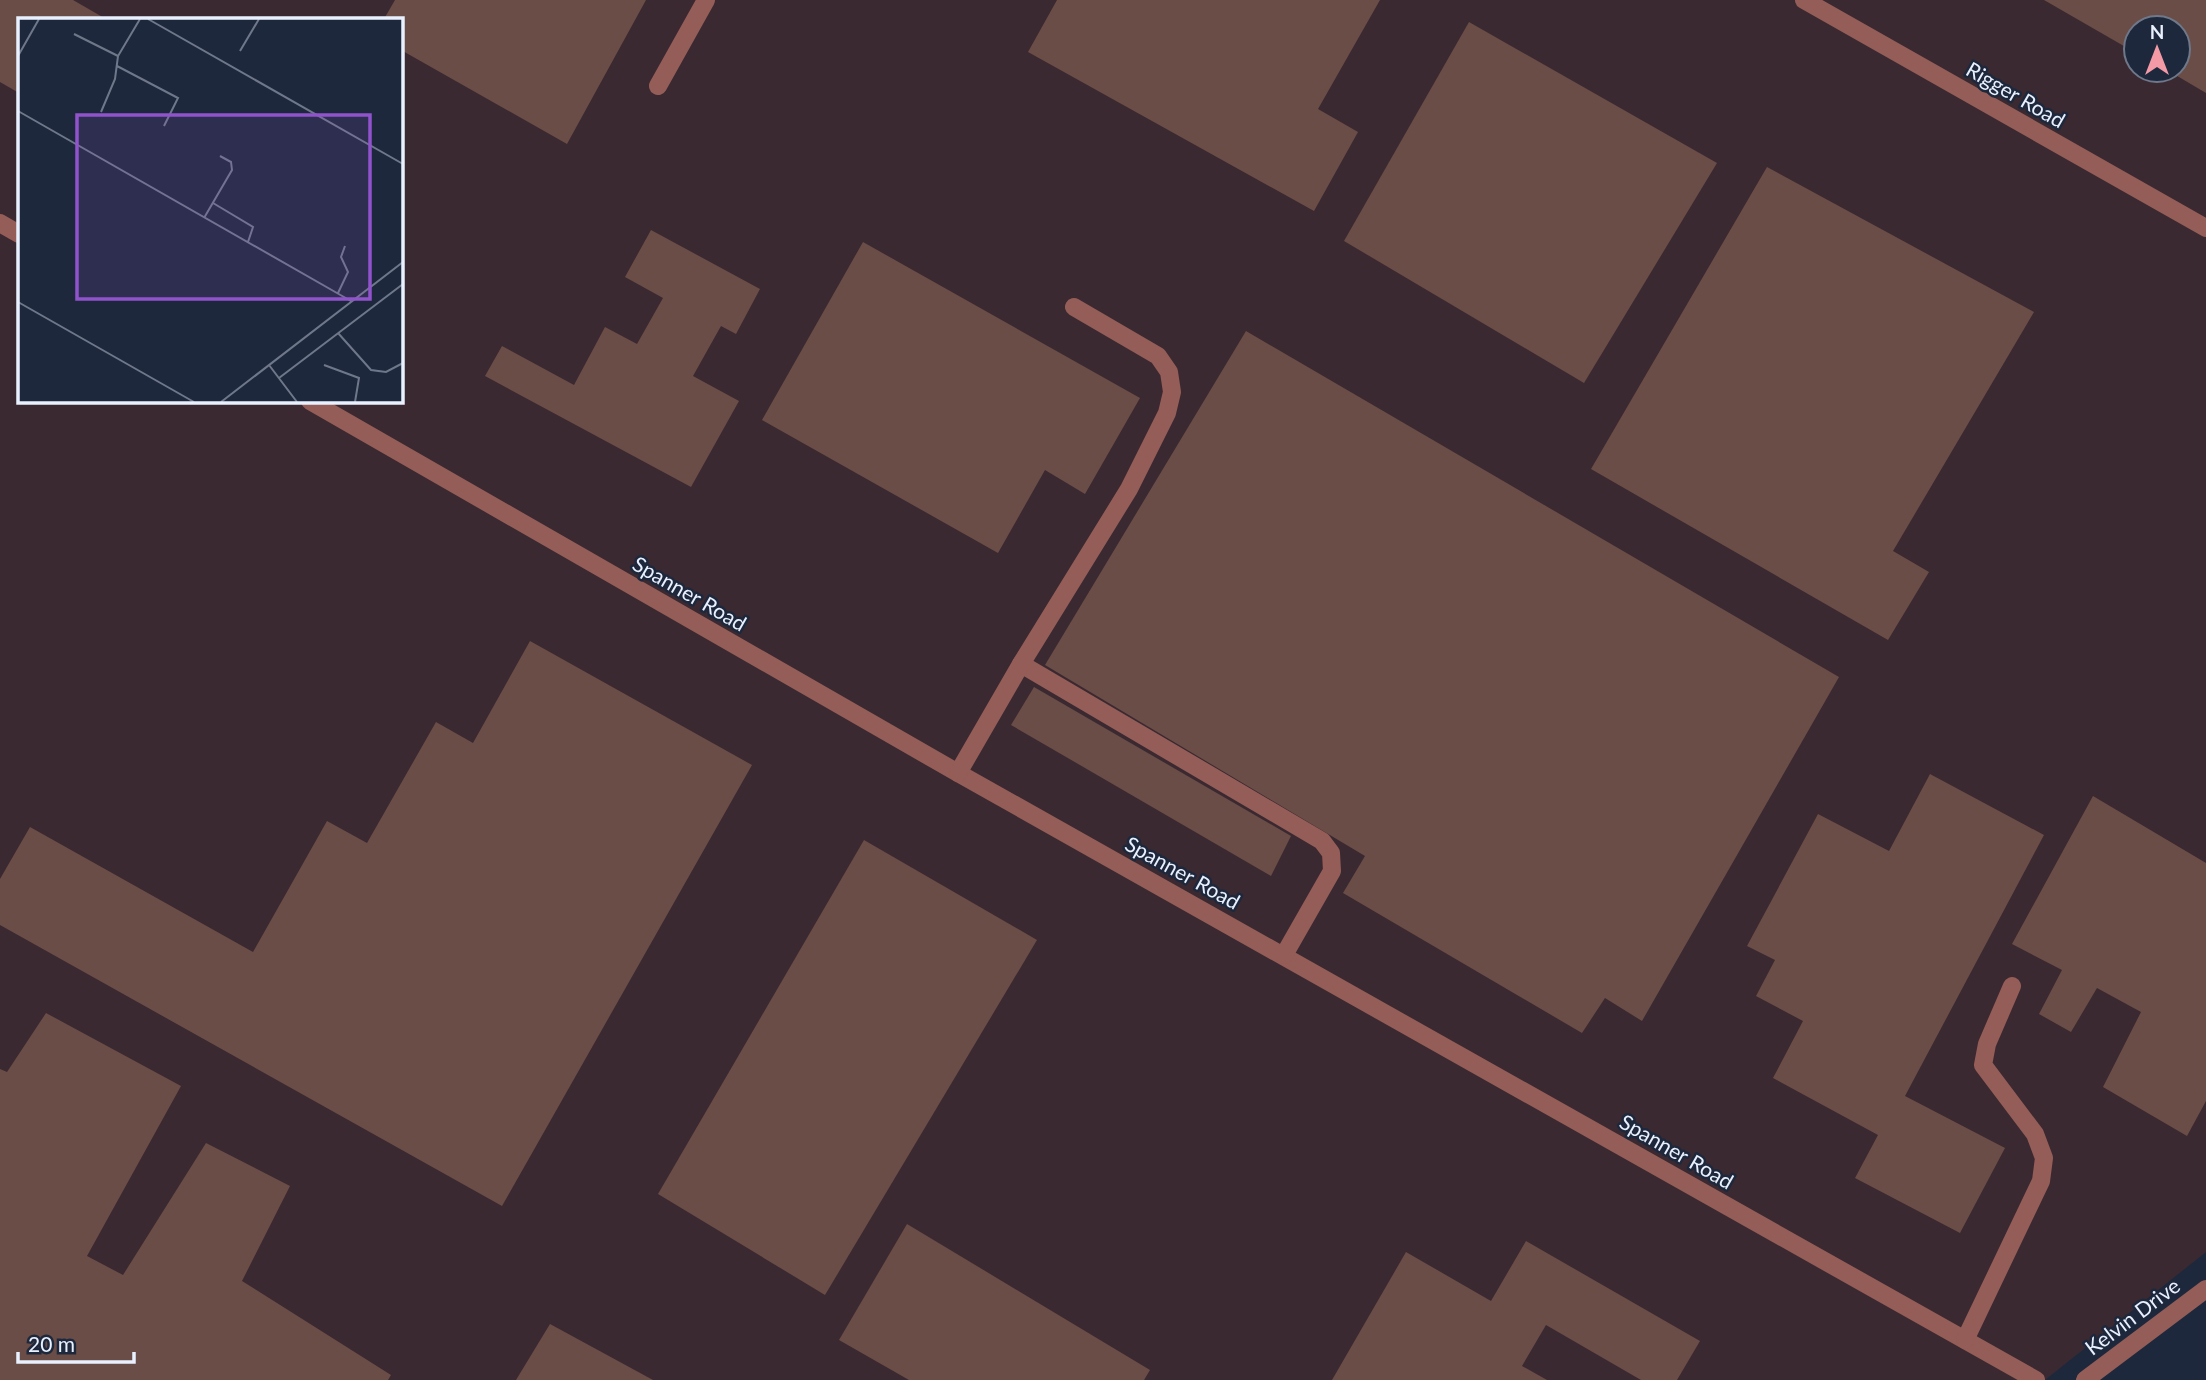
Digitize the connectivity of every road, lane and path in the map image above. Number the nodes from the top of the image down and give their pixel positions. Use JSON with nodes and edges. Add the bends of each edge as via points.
{"nodes":[{"id":1,"x":706,"y":0,"type":"edge"},
{"id":2,"x":1804,"y":0,"type":"edge"},
{"id":3,"x":658,"y":86,"type":"dead end"},
{"id":4,"x":0,"y":223,"type":"edge"},
{"id":5,"x":2206,"y":228,"type":"edge"},
{"id":6,"x":18,"y":233,"type":"edge"},
{"id":7,"x":1074,"y":307,"type":"dead end"},
{"id":8,"x":312,"y":402,"type":"edge"},
{"id":9,"x":1021,"y":664,"type":"junction"},
{"id":10,"x":958,"y":773,"type":"junction"},
{"id":11,"x":1284,"y":955,"type":"junction"},
{"id":12,"x":2012,"y":986,"type":"dead end"},
{"id":13,"x":2206,"y":1289,"type":"edge"},
{"id":14,"x":1965,"y":1340,"type":"junction"},
{"id":15,"x":2036,"y":1380,"type":"edge"},
{"id":16,"x":2085,"y":1380,"type":"edge"}],
"edges":[{"from":1,"to":3,"type":"street"},
{"from":2,"to":5,"type":"street","name":"Rigger Road"},
{"from":4,"to":6,"type":"street"},
{"from":7,"to":9,"type":"street","via":[[1158,356],[1169,372],[1172,392],[1167,414],[1129,489]]},
{"from":8,"to":10,"type":"street","name":"Spanner Road"},
{"from":9,"to":10,"type":"street"},
{"from":9,"to":11,"type":"street","via":[[1322,841],[1331,853],[1332,871]]},
{"from":10,"to":11,"type":"street","name":"Spanner Road"},
{"from":11,"to":14,"type":"street","name":"Spanner Road"},
{"from":12,"to":14,"type":"street","via":[[1983,1065],[2035,1134],[2044,1158],[2041,1181]]},
{"from":13,"to":16,"type":"street","name":"Kelvin Drive"},
{"from":14,"to":15,"type":"street","name":"Spanner Road"}]}
